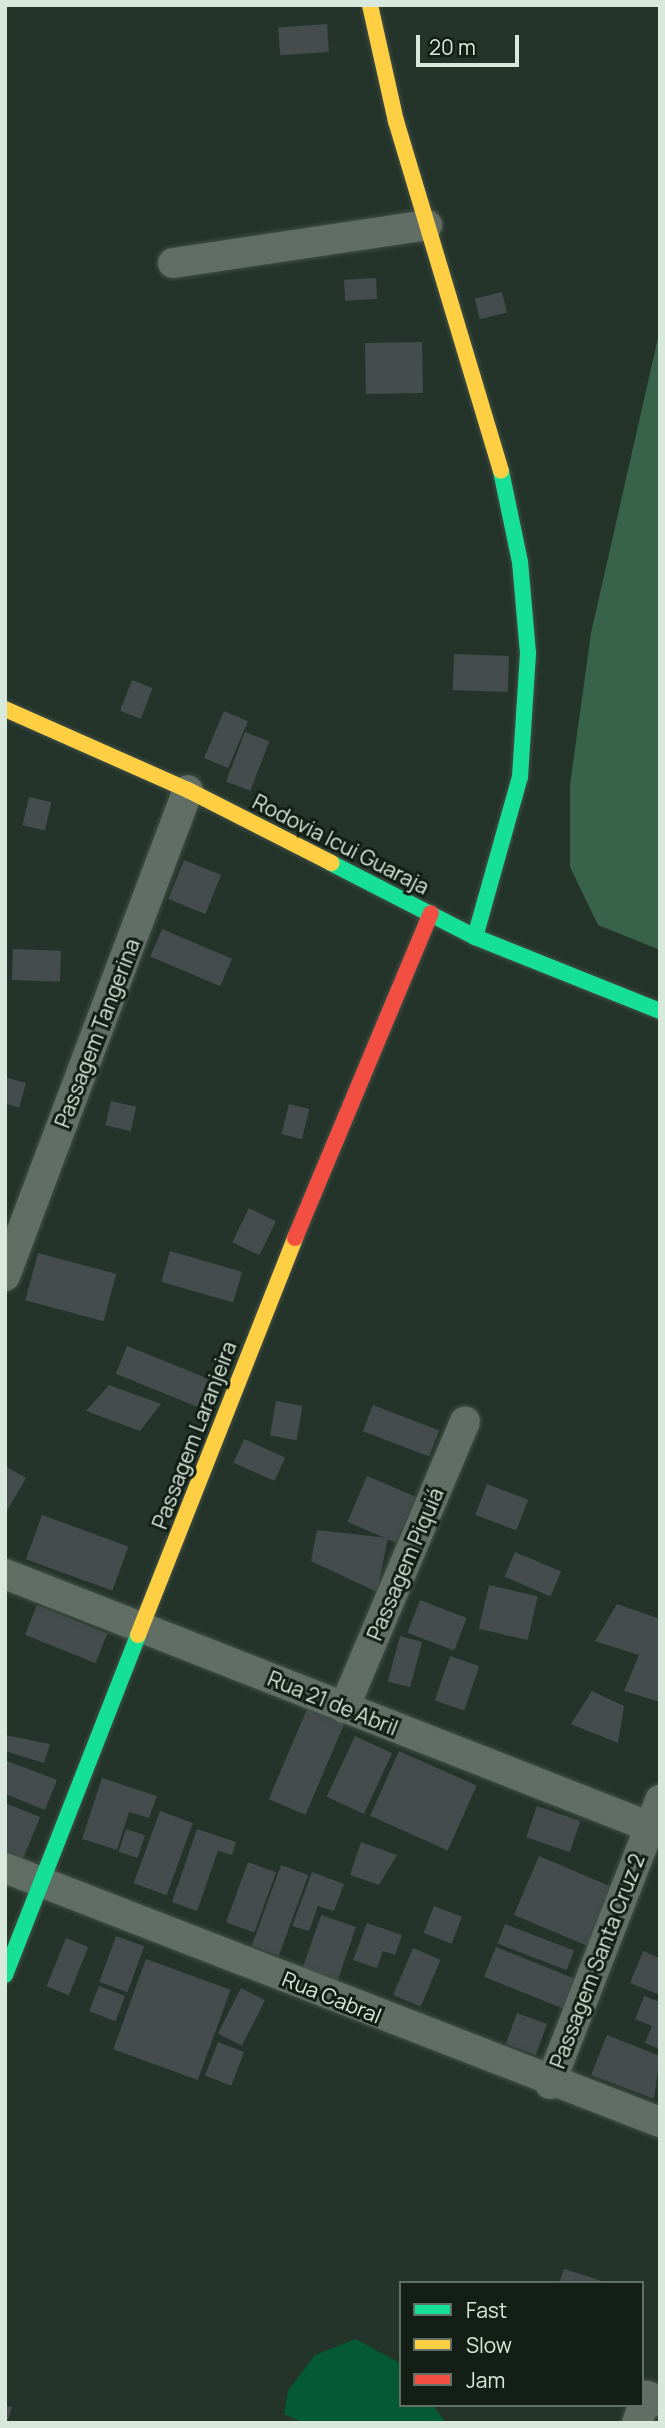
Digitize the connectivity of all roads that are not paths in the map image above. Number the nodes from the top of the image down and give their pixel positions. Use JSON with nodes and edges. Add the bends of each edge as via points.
{"nodes":[{"id":1,"x":370,"y":5,"type":"edge"},
{"id":2,"x":427,"y":225,"type":"junction"},
{"id":3,"x":173,"y":264,"type":"dead end"},
{"id":4,"x":5,"y":709,"type":"edge"},
{"id":5,"x":188,"y":790,"type":"junction"},
{"id":6,"x":430,"y":913,"type":"junction"},
{"id":7,"x":475,"y":937,"type":"junction"},
{"id":8,"x":660,"y":1010,"type":"edge"},
{"id":9,"x":5,"y":1276,"type":"edge"},
{"id":10,"x":466,"y":1421,"type":"dead end"},
{"id":11,"x":5,"y":1574,"type":"edge"},
{"id":12,"x":144,"y":1626,"type":"junction"},
{"id":13,"x":344,"y":1707,"type":"junction"},
{"id":14,"x":656,"y":1819,"type":"edge"},
{"id":15,"x":5,"y":1868,"type":"edge"},
{"id":16,"x":41,"y":1882,"type":"junction"},
{"id":17,"x":5,"y":1975,"type":"edge"},
{"id":18,"x":550,"y":2084,"type":"junction"},
{"id":19,"x":660,"y":2122,"type":"edge"},
{"id":20,"x":660,"y":2400,"type":"edge"},
{"id":21,"x":644,"y":2404,"type":"edge"}],
"edges":[{"from":1,"to":2,"type":"street"},
{"from":2,"to":3,"type":"street"},
{"from":2,"to":7,"type":"street","via":[[495,442],[520,562],[528,653],[520,777]]},
{"from":4,"to":5,"type":"street","name":"Rodovia Icui Guaraja"},
{"from":5,"to":6,"type":"street","name":"Rodovia Icui Guaraja"},
{"from":5,"to":9,"type":"street","name":"Passagem Tangerina"},
{"from":6,"to":7,"type":"street","name":"Rodovia Icui Guaraja"},
{"from":6,"to":12,"type":"street","name":"Passagem Laranjeira","via":[[256,1333]]},
{"from":7,"to":8,"type":"street","name":"Rodovia Icui Guaraja"},
{"from":10,"to":13,"type":"street","name":"Passagem Piquiá"},
{"from":11,"to":12,"type":"street","name":"Rua 21 de Abril"},
{"from":12,"to":13,"type":"street","name":"Rua 21 de Abril"},
{"from":12,"to":16,"type":"street","name":"Passagem Laranjeira"},
{"from":13,"to":14,"type":"street","name":"Rua 21 de Abril"},
{"from":14,"to":18,"type":"street","name":"Passagem Santa Cruz 2"},
{"from":15,"to":16,"type":"street","name":"Rua Cabral"},
{"from":16,"to":17,"type":"street","name":"Passagem Laranjeira"},
{"from":16,"to":18,"type":"street","name":"Rua Cabral"},
{"from":18,"to":19,"type":"street","name":"Rua Cabral"},
{"from":20,"to":21,"type":"street","via":[[647,2396]]}]}
